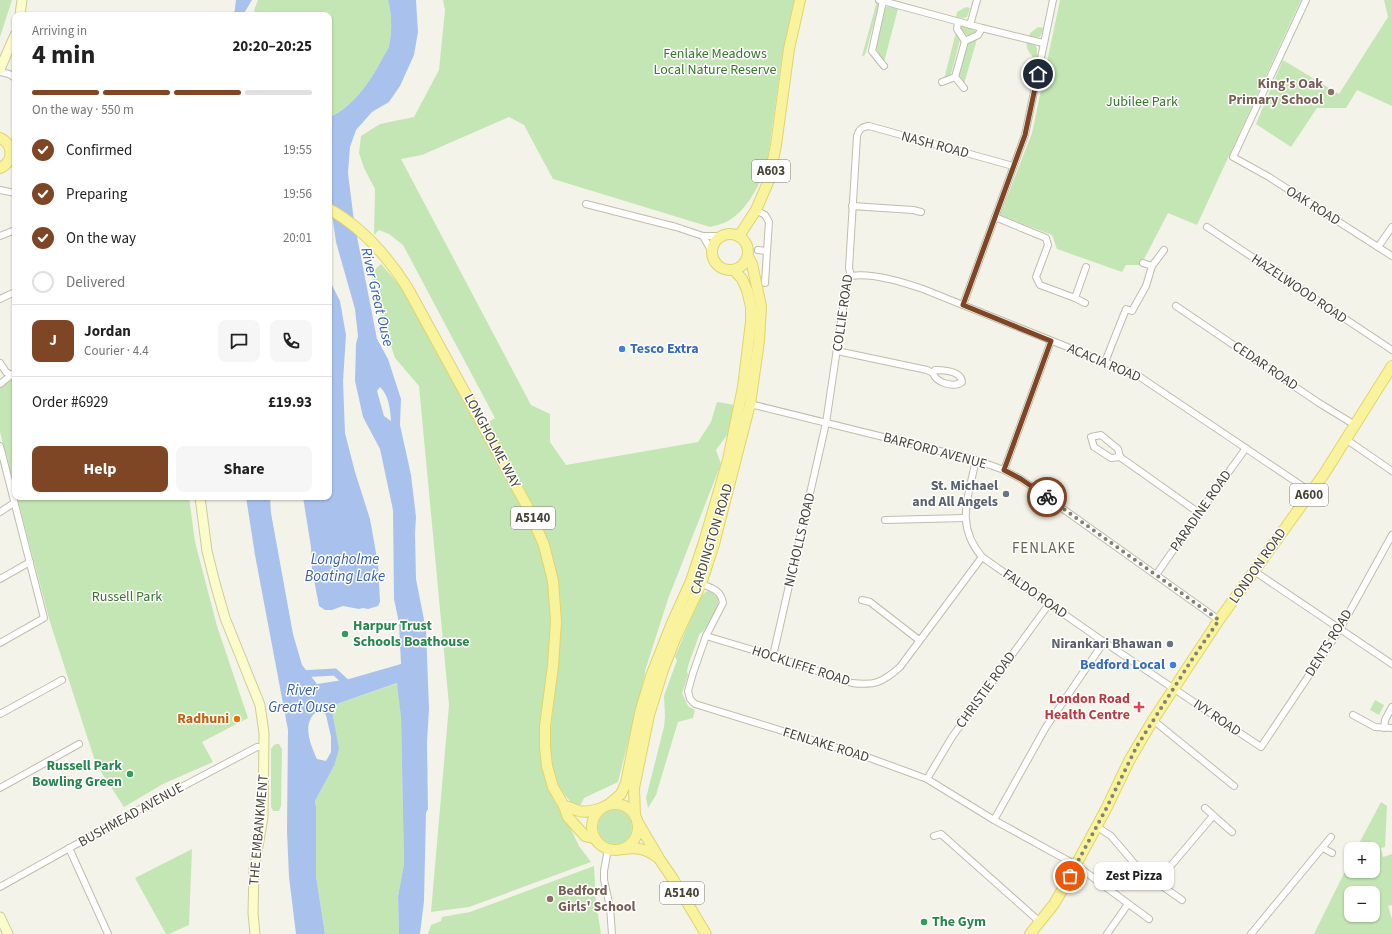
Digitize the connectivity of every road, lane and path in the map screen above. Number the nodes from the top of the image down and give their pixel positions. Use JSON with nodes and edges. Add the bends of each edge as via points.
{"nodes":[{"id":1,"x":22,"y":0,"type":"edge"},
{"id":2,"x":800,"y":0,"type":"edge"},
{"id":3,"x":977,"y":0,"type":"edge"},
{"id":4,"x":1053,"y":0,"type":"edge"},
{"id":5,"x":1306,"y":0,"type":"edge"},
{"id":6,"x":881,"y":1,"type":"edge"},
{"id":7,"x":895,"y":2,"type":"edge"},
{"id":8,"x":20,"y":12,"type":"edge"},
{"id":9,"x":958,"y":22,"type":"junction"},
{"id":10,"x":970,"y":25,"type":"junction"},
{"id":11,"x":982,"y":28,"type":"junction"},
{"id":12,"x":965,"y":41,"type":"junction"},
{"id":13,"x":12,"y":42,"type":"edge"},
{"id":14,"x":1044,"y":43,"type":"junction"},
{"id":15,"x":884,"y":66,"type":"dead end"},
{"id":16,"x":0,"y":71,"type":"edge"},
{"id":17,"x":12,"y":76,"type":"edge"},
{"id":18,"x":955,"y":77,"type":"junction"},
{"id":19,"x":942,"y":82,"type":"dead end"},
{"id":20,"x":964,"y":88,"type":"dead end"},
{"id":21,"x":858,"y":130,"type":"joint"},
{"id":22,"x":5,"y":142,"type":"edge"},
{"id":23,"x":1013,"y":166,"type":"junction"},
{"id":24,"x":1,"y":168,"type":"edge"},
{"id":25,"x":12,"y":168,"type":"edge"},
{"id":26,"x":0,"y":190,"type":"edge"},
{"id":27,"x":12,"y":192,"type":"edge"},
{"id":28,"x":586,"y":204,"type":"dead end"},
{"id":29,"x":852,"y":206,"type":"junction"},
{"id":30,"x":756,"y":210,"type":"junction"},
{"id":31,"x":332,"y":212,"type":"edge"},
{"id":32,"x":921,"y":212,"type":"dead end"},
{"id":33,"x":995,"y":217,"type":"junction"},
{"id":34,"x":749,"y":220,"type":"junction"},
{"id":35,"x":1392,"y":226,"type":"edge"},
{"id":36,"x":1207,"y":227,"type":"dead end"},
{"id":37,"x":12,"y":231,"type":"edge"},
{"id":38,"x":0,"y":236,"type":"edge"},
{"id":39,"x":703,"y":236,"type":"junction"},
{"id":40,"x":724,"y":236,"type":"junction"},
{"id":41,"x":739,"y":236,"type":"junction"},
{"id":42,"x":1378,"y":247,"type":"junction"},
{"id":43,"x":758,"y":250,"type":"dead end"},
{"id":44,"x":1164,"y":250,"type":"dead end"},
{"id":45,"x":767,"y":251,"type":"junction"},
{"id":46,"x":712,"y":252,"type":"junction"},
{"id":47,"x":1392,"y":256,"type":"edge"},
{"id":48,"x":748,"y":257,"type":"junction"},
{"id":49,"x":1143,"y":263,"type":"dead end"},
{"id":50,"x":1152,"y":266,"type":"junction"},
{"id":51,"x":1086,"y":267,"type":"dead end"},
{"id":52,"x":734,"y":270,"type":"junction"},
{"id":53,"x":851,"y":276,"type":"junction"},
{"id":54,"x":765,"y":283,"type":"dead end"},
{"id":55,"x":12,"y":293,"type":"edge"},
{"id":56,"x":1075,"y":298,"type":"junction"},
{"id":57,"x":0,"y":299,"type":"edge"},
{"id":58,"x":1085,"y":303,"type":"dead end"},
{"id":59,"x":963,"y":305,"type":"junction"},
{"id":60,"x":1176,"y":306,"type":"dead end"},
{"id":61,"x":1051,"y":341,"type":"junction"},
{"id":62,"x":1392,"y":350,"type":"edge"},
{"id":63,"x":837,"y":352,"type":"junction"},
{"id":64,"x":1105,"y":362,"type":"junction"},
{"id":65,"x":0,"y":363,"type":"edge"},
{"id":66,"x":1391,"y":369,"type":"edge"},
{"id":67,"x":12,"y":373,"type":"edge"},
{"id":68,"x":933,"y":373,"type":"dead end"},
{"id":69,"x":12,"y":374,"type":"edge"},
{"id":70,"x":0,"y":384,"type":"edge"},
{"id":71,"x":750,"y":404,"type":"junction"},
{"id":72,"x":826,"y":423,"type":"junction"},
{"id":73,"x":1355,"y":425,"type":"junction"},
{"id":74,"x":1347,"y":440,"type":"junction"},
{"id":75,"x":0,"y":448,"type":"edge"},
{"id":76,"x":1246,"y":448,"type":"junction"},
{"id":77,"x":1120,"y":457,"type":"junction"},
{"id":78,"x":976,"y":460,"type":"junction"},
{"id":79,"x":1004,"y":470,"type":"junction"},
{"id":80,"x":1392,"y":471,"type":"edge"},
{"id":81,"x":1311,"y":492,"type":"junction"},
{"id":82,"x":12,"y":495,"type":"edge"},
{"id":83,"x":13,"y":500,"type":"edge"},
{"id":84,"x":200,"y":500,"type":"edge"},
{"id":85,"x":14,"y":503,"type":"junction"},
{"id":86,"x":0,"y":512,"type":"edge"},
{"id":87,"x":1199,"y":513,"type":"junction"},
{"id":88,"x":965,"y":518,"type":"junction"},
{"id":89,"x":885,"y":520,"type":"dead end"},
{"id":90,"x":1392,"y":535,"type":"edge"},
{"id":91,"x":982,"y":557,"type":"junction"},
{"id":92,"x":30,"y":562,"type":"junction"},
{"id":93,"x":1254,"y":571,"type":"junction"},
{"id":94,"x":1156,"y":575,"type":"junction"},
{"id":95,"x":0,"y":579,"type":"edge"},
{"id":96,"x":701,"y":584,"type":"junction"},
{"id":97,"x":862,"y":600,"type":"dead end"},
{"id":98,"x":1049,"y":604,"type":"junction"},
{"id":99,"x":1219,"y":620,"type":"junction"},
{"id":100,"x":1340,"y":629,"type":"junction"},
{"id":101,"x":706,"y":636,"type":"junction"},
{"id":102,"x":920,"y":640,"type":"junction"},
{"id":103,"x":1104,"y":642,"type":"junction"},
{"id":104,"x":0,"y":643,"type":"edge"},
{"id":105,"x":774,"y":656,"type":"junction"},
{"id":106,"x":1392,"y":664,"type":"edge"},
{"id":107,"x":62,"y":680,"type":"dead end"},
{"id":108,"x":1174,"y":688,"type":"junction"},
{"id":109,"x":1392,"y":707,"type":"edge"},
{"id":110,"x":0,"y":714,"type":"edge"},
{"id":111,"x":1353,"y":715,"type":"dead end"},
{"id":112,"x":1153,"y":720,"type":"junction"},
{"id":113,"x":1384,"y":728,"type":"junction"},
{"id":114,"x":1392,"y":728,"type":"edge"},
{"id":115,"x":79,"y":744,"type":"dead end"},
{"id":116,"x":263,"y":747,"type":"junction"},
{"id":117,"x":1261,"y":747,"type":"joint"},
{"id":118,"x":927,"y":779,"type":"junction"},
{"id":119,"x":1234,"y":786,"type":"dead end"},
{"id":120,"x":0,"y":788,"type":"edge"},
{"id":121,"x":564,"y":806,"type":"junction"},
{"id":122,"x":606,"y":807,"type":"junction"},
{"id":123,"x":1205,"y":808,"type":"dead end"},
{"id":124,"x":1213,"y":816,"type":"junction"},
{"id":125,"x":635,"y":818,"type":"junction"},
{"id":126,"x":994,"y":820,"type":"junction"},
{"id":127,"x":1096,"y":826,"type":"junction"},
{"id":128,"x":1232,"y":832,"type":"dead end"},
{"id":129,"x":934,"y":836,"type":"dead end"},
{"id":130,"x":594,"y":838,"type":"junction"},
{"id":131,"x":1331,"y":838,"type":"dead end"},
{"id":132,"x":70,"y":848,"type":"junction"},
{"id":133,"x":1323,"y":848,"type":"junction"},
{"id":134,"x":608,"y":849,"type":"junction"},
{"id":135,"x":622,"y":849,"type":"junction"},
{"id":136,"x":1332,"y":853,"type":"dead end"},
{"id":137,"x":660,"y":860,"type":"junction"},
{"id":138,"x":1076,"y":865,"type":"junction"},
{"id":139,"x":1157,"y":882,"type":"junction"},
{"id":140,"x":0,"y":887,"type":"edge"},
{"id":141,"x":1182,"y":900,"type":"dead end"},
{"id":142,"x":1128,"y":904,"type":"junction"},
{"id":143,"x":0,"y":917,"type":"edge"},
{"id":144,"x":1149,"y":919,"type":"dead end"},
{"id":145,"x":1040,"y":922,"type":"junction"},
{"id":146,"x":703,"y":932,"type":"edge"},
{"id":147,"x":8,"y":934,"type":"edge"},
{"id":148,"x":108,"y":934,"type":"edge"},
{"id":149,"x":255,"y":934,"type":"edge"},
{"id":150,"x":612,"y":934,"type":"edge"},
{"id":151,"x":1030,"y":934,"type":"edge"},
{"id":152,"x":1107,"y":934,"type":"edge"},
{"id":153,"x":1251,"y":934,"type":"edge"}],
"edges":[{"from":1,"to":8,"type":"street"},
{"from":2,"to":30,"type":"main road","number":"A603","via":[[789,50],[773,165]]},
{"from":3,"to":10,"type":"street"},
{"from":4,"to":14,"type":"street"},
{"from":5,"to":42,"type":"street","name":"OAK ROAD","via":[[1233,157]]},
{"from":6,"to":7,"type":"street"},
{"from":6,"to":15,"type":"street","via":[[872,51]]},
{"from":7,"to":9,"type":"street"},
{"from":9,"to":10,"type":"street"},
{"from":9,"to":12,"type":"street","via":[[957,29]]},
{"from":10,"to":11,"type":"street"},
{"from":11,"to":12,"type":"street","via":[[978,36]]},
{"from":11,"to":14,"type":"street"},
{"from":12,"to":18,"type":"street"},
{"from":13,"to":16,"type":"street"},
{"from":14,"to":23,"type":"street","via":[[1025,135]]},
{"from":16,"to":17,"type":"street"},
{"from":18,"to":19,"type":"street"},
{"from":18,"to":20,"type":"street"},
{"from":21,"to":23,"type":"street","name":"NASH ROAD","via":[[869,126]]},
{"from":21,"to":29,"type":"street","name":"COLLIE ROAD"},
{"from":22,"to":24,"type":"main road","via":[[11,153]]},
{"from":23,"to":33,"type":"street"},
{"from":24,"to":25,"type":"main road"},
{"from":26,"to":27,"type":"street"},
{"from":28,"to":39,"type":"street"},
{"from":29,"to":32,"type":"street"},
{"from":29,"to":53,"type":"street","name":"COLLIE ROAD","via":[[849,268]]},
{"from":30,"to":34,"type":"main road","number":"A603"},
{"from":30,"to":45,"type":"street","via":[[765,215],[769,222]]},
{"from":31,"to":121,"type":"main road","name":"LONGHOLME WAY","number":"A5140","via":[[362,233],[388,260],[415,299],[533,519],[548,558],[555,594],[554,654],[545,726],[546,757],[551,780]]},
{"from":33,"to":56,"type":"street","via":[[1046,238],[1048,244],[1036,277],[1040,285]]},
{"from":33,"to":59,"type":"street"},
{"from":34,"to":40,"type":"main road","number":"A603"},
{"from":34,"to":41,"type":"main road","number":"A603"},
{"from":35,"to":42,"type":"street"},
{"from":36,"to":62,"type":"street","name":"HAZELWOOD ROAD"},
{"from":37,"to":38,"type":"street"},
{"from":39,"to":40,"type":"street"},
{"from":39,"to":46,"type":"street"},
{"from":40,"to":41,"type":"main road"},
{"from":40,"to":46,"type":"main road","via":[[715,242]]},
{"from":41,"to":48,"type":"main road","via":[[745,241]]},
{"from":42,"to":47,"type":"street","name":"OAK ROAD"},
{"from":43,"to":45,"type":"street"},
{"from":44,"to":50,"type":"street"},
{"from":45,"to":54,"type":"street"},
{"from":46,"to":52,"type":"main road","via":[[714,260],[721,268]]},
{"from":48,"to":52,"type":"main road","via":[[741,267]]},
{"from":48,"to":71,"type":"main road","name":"CARDINGTON ROAD","via":[[752,264],[761,306],[760,334]]},
{"from":49,"to":50,"type":"street"},
{"from":50,"to":64,"type":"street","via":[[1146,286],[1132,311],[1126,309]]},
{"from":51,"to":56,"type":"street"},
{"from":52,"to":122,"type":"main road","name":"CARDINGTON ROAD","via":[[747,290],[751,322],[743,387],[728,460],[693,574],[651,676],[640,713],[626,783],[621,794]]},
{"from":53,"to":59,"type":"street","name":"ACACIA ROAD","via":[[900,281]]},
{"from":53,"to":63,"type":"street","name":"COLLIE ROAD","via":[[848,281]]},
{"from":55,"to":57,"type":"street"},
{"from":56,"to":58,"type":"street"},
{"from":59,"to":61,"type":"street","name":"ACACIA ROAD"},
{"from":60,"to":73,"type":"street","name":"CEDAR ROAD"},
{"from":61,"to":64,"type":"street","name":"ACACIA ROAD"},
{"from":61,"to":79,"type":"street"},
{"from":63,"to":68,"type":"street"},
{"from":63,"to":72,"type":"street","name":"COLLIE ROAD"},
{"from":64,"to":76,"type":"street","name":"ACACIA ROAD","via":[[1137,375]]},
{"from":65,"to":67,"type":"street","via":[[6,372]]},
{"from":66,"to":73,"type":"main road","name":"LONDON ROAD","number":"A600"},
{"from":69,"to":70,"type":"street"},
{"from":71,"to":72,"type":"street","name":"BARFORD AVENUE"},
{"from":71,"to":96,"type":"main road","name":"CARDINGTON ROAD","via":[[714,544]]},
{"from":72,"to":78,"type":"street","name":"BARFORD AVENUE"},
{"from":72,"to":105,"type":"street","name":"NICHOLLS ROAD"},
{"from":73,"to":74,"type":"main road","name":"LONDON ROAD","number":"A600"},
{"from":74,"to":80,"type":"street"},
{"from":74,"to":81,"type":"main road","name":"LONDON ROAD","number":"A600"},
{"from":75,"to":82,"type":"street"},
{"from":76,"to":81,"type":"street","name":"ACACIA ROAD"},
{"from":76,"to":87,"type":"street","name":"PARADINE ROAD"},
{"from":77,"to":77,"type":"street","via":[[1111,458],[1094,447],[1092,437],[1101,435],[1118,448]]},
{"from":77,"to":87,"type":"street"},
{"from":78,"to":79,"type":"street","name":"BARFORD AVENUE"},
{"from":78,"to":88,"type":"street","name":"FALDO ROAD"},
{"from":79,"to":94,"type":"street","name":"BARFORD AVENUE","via":[[1038,490]]},
{"from":81,"to":93,"type":"main road","name":"LONDON ROAD","number":"A600"},
{"from":83,"to":85,"type":"street"},
{"from":84,"to":116,"type":"street","name":"THE EMBANKMENT","via":[[207,551],[225,618],[260,705]]},
{"from":85,"to":86,"type":"street"},
{"from":85,"to":92,"type":"street"},
{"from":87,"to":94,"type":"street","name":"PARADINE ROAD"},
{"from":88,"to":89,"type":"street"},
{"from":88,"to":91,"type":"street","name":"FALDO ROAD","via":[[969,537]]},
{"from":90,"to":100,"type":"street","name":"DENTS ROAD"},
{"from":91,"to":98,"type":"street","name":"FALDO ROAD"},
{"from":91,"to":102,"type":"street","name":"HOCKLIFFE ROAD"},
{"from":92,"to":95,"type":"street"},
{"from":92,"to":104,"type":"street","via":[[44,618]]},
{"from":93,"to":99,"type":"main road","name":"LONDON ROAD","number":"A600"},
{"from":93,"to":100,"type":"street"},
{"from":94,"to":99,"type":"street","name":"BARFORD AVENUE"},
{"from":96,"to":101,"type":"street","name":"FENLAKE ROAD","via":[[720,592],[723,602]]},
{"from":96,"to":125,"type":"main road","name":"CARDINGTON ROAD","via":[[662,670],[649,715],[634,788]]},
{"from":97,"to":102,"type":"street","via":[[870,602]]},
{"from":98,"to":103,"type":"street","name":"FALDO ROAD"},
{"from":98,"to":118,"type":"street","name":"CHRISTIE ROAD","via":[[952,737]]},
{"from":99,"to":108,"type":"main road","name":"LONDON ROAD","number":"A600"},
{"from":100,"to":106,"type":"street"},
{"from":100,"to":117,"type":"street","name":"DENTS ROAD"},
{"from":101,"to":105,"type":"street","name":"HOCKLIFFE ROAD"},
{"from":101,"to":118,"type":"street","name":"FENLAKE ROAD","via":[[688,691],[690,699],[695,704],[867,757]]},
{"from":102,"to":105,"type":"street","name":"HOCKLIFFE ROAD","via":[[900,667],[888,678],[866,684],[852,683]]},
{"from":103,"to":108,"type":"street","name":"FALDO ROAD"},
{"from":103,"to":126,"type":"street","via":[[1046,727]]},
{"from":107,"to":110,"type":"street"},
{"from":108,"to":112,"type":"main road","name":"LONDON ROAD","number":"A600"},
{"from":108,"to":117,"type":"street","name":"IVY ROAD"},
{"from":109,"to":113,"type":"street"},
{"from":111,"to":113,"type":"street","via":[[1369,725]]},
{"from":112,"to":119,"type":"street"},
{"from":112,"to":127,"type":"main road","name":"LONDON ROAD","number":"A600"},
{"from":113,"to":114,"type":"street"},
{"from":115,"to":120,"type":"street"},
{"from":116,"to":132,"type":"street","name":"BUSHMEAD AVENUE","via":[[257,747]]},
{"from":116,"to":149,"type":"street","name":"THE EMBANKMENT","via":[[263,817],[254,870]]},
{"from":118,"to":126,"type":"street","name":"FENLAKE ROAD"},
{"from":121,"to":122,"type":"main road","via":[[582,812]]},
{"from":121,"to":130,"type":"main road","name":"LONGHOLME WAY","number":"A5140","via":[[576,827],[585,836]]},
{"from":122,"to":125,"type":"main road","via":[[621,806]]},
{"from":122,"to":130,"type":"main road","via":[[594,818]]},
{"from":123,"to":124,"type":"street"},
{"from":124,"to":128,"type":"street"},
{"from":124,"to":139,"type":"street"},
{"from":125,"to":135,"type":"main road","via":[[636,834],[633,841]]},
{"from":125,"to":137,"type":"main road","number":"A5140"},
{"from":126,"to":138,"type":"street","name":"FENLAKE ROAD"},
{"from":127,"to":138,"type":"main road","name":"LONDON ROAD","number":"A600"},
{"from":127,"to":139,"type":"street","via":[[1109,834],[1134,863]]},
{"from":129,"to":145,"type":"street","via":[[941,834]]},
{"from":130,"to":134,"type":"main road"},
{"from":131,"to":133,"type":"street"},
{"from":132,"to":140,"type":"street","name":"BUSHMEAD AVENUE"},
{"from":132,"to":148,"type":"street"},
{"from":133,"to":136,"type":"street"},
{"from":133,"to":153,"type":"street"},
{"from":134,"to":135,"type":"main road"},
{"from":134,"to":150,"type":"street","via":[[604,880]]},
{"from":135,"to":137,"type":"main road","number":"A5140","via":[[644,849]]},
{"from":137,"to":146,"type":"main road","number":"A5140"},
{"from":138,"to":142,"type":"street","name":"FENLAKE ROAD"},
{"from":138,"to":145,"type":"main road","name":"LONDON ROAD","number":"A600","via":[[1059,896]]},
{"from":139,"to":141,"type":"street"},
{"from":142,"to":144,"type":"street","name":"FENLAKE ROAD"},
{"from":142,"to":152,"type":"street"},
{"from":143,"to":147,"type":"street"},
{"from":145,"to":151,"type":"main road","name":"LONDON ROAD","number":"A600"}]}
